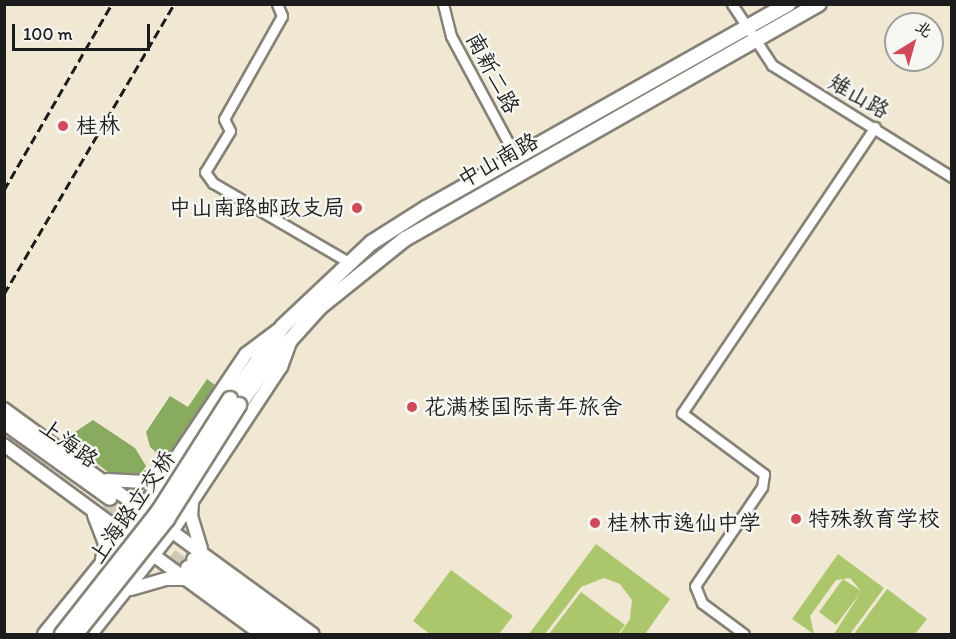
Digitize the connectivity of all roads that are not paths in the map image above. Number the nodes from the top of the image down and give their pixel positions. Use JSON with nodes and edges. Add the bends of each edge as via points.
{"nodes":[{"id":1,"x":277,"y":4,"type":"edge"},
{"id":2,"x":443,"y":4,"type":"edge"},
{"id":3,"x":732,"y":4,"type":"edge"},
{"id":4,"x":788,"y":4,"type":"edge"},
{"id":5,"x":819,"y":4,"type":"edge"},
{"id":6,"x":746,"y":28,"type":"junction"},
{"id":7,"x":755,"y":41,"type":"junction"},
{"id":8,"x":875,"y":127,"type":"junction"},
{"id":9,"x":516,"y":157,"type":"junction"},
{"id":10,"x":951,"y":177,"type":"edge"},
{"id":11,"x":348,"y":262,"type":"junction"},
{"id":12,"x":288,"y":331,"type":"junction"},
{"id":13,"x":235,"y":402,"type":"junction"},
{"id":14,"x":4,"y":409,"type":"edge"},
{"id":15,"x":4,"y":422,"type":"edge"},
{"id":16,"x":4,"y":433,"type":"edge"},
{"id":17,"x":4,"y":445,"type":"edge"},
{"id":18,"x":171,"y":468,"type":"junction"},
{"id":19,"x":104,"y":480,"type":"junction"},
{"id":20,"x":192,"y":499,"type":"junction"},
{"id":21,"x":143,"y":508,"type":"junction"},
{"id":22,"x":90,"y":509,"type":"junction"},
{"id":23,"x":172,"y":530,"type":"junction"},
{"id":24,"x":125,"y":534,"type":"junction"},
{"id":25,"x":154,"y":556,"type":"junction"},
{"id":26,"x":193,"y":565,"type":"junction"},
{"id":27,"x":98,"y":568,"type":"junction"},
{"id":28,"x":127,"y":590,"type":"junction"},
{"id":29,"x":44,"y":634,"type":"edge"},
{"id":30,"x":62,"y":634,"type":"edge"},
{"id":31,"x":76,"y":634,"type":"edge"},
{"id":32,"x":91,"y":634,"type":"edge"},
{"id":33,"x":261,"y":634,"type":"edge"},
{"id":34,"x":279,"y":634,"type":"edge"},
{"id":35,"x":295,"y":634,"type":"edge"},
{"id":36,"x":314,"y":634,"type":"edge"},
{"id":37,"x":744,"y":634,"type":"edge"}],
"edges":[{"from":1,"to":11,"type":"street","via":[[282,16],[224,119],[230,131],[205,172],[213,183]]},
{"from":2,"to":9,"type":"street","name":"南新二路","via":[[451,36]]},
{"from":3,"to":6,"type":"street","name":"雉山路"},
{"from":4,"to":6,"type":"highway","name":"中山南路"},
{"from":5,"to":7,"type":"highway","name":"中山南路"},
{"from":6,"to":7,"type":"street","name":"雉山路"},
{"from":6,"to":9,"type":"highway","name":"中山南路"},
{"from":7,"to":8,"type":"street","name":"雉山路","via":[[772,65],[791,80]]},
{"from":7,"to":12,"type":"highway","name":"中山南路","via":[[405,238]]},
{"from":8,"to":10,"type":"street","name":"雉山路"},
{"from":8,"to":37,"type":"street","via":[[682,413],[764,474],[762,487],[695,586],[702,603]]},
{"from":9,"to":11,"type":"highway","name":"中山南路","via":[[397,226]]},
{"from":11,"to":12,"type":"highway","name":"中山南路"},
{"from":12,"to":13,"type":"highway","name":"中山南路"},
{"from":12,"to":18,"type":"main road","via":[[246,354]]},
{"from":12,"to":20,"type":"main road","via":[[281,367]]},
{"from":13,"to":30,"type":"highway","name":"上海路立交桥","bridge":true,"via":[[158,512]]},
{"from":13,"to":31,"type":"highway","name":"上海路立交桥","bridge":true,"via":[[167,519]]},
{"from":14,"to":19,"type":"main road"},
{"from":15,"to":16,"type":"highway","name":"上海路","via":[[107,502]]},
{"from":17,"to":22,"type":"main road"},
{"from":18,"to":19,"type":"main road","via":[[140,482]]},
{"from":18,"to":21,"type":"main road"},
{"from":19,"to":21,"type":"main road"},
{"from":20,"to":23,"type":"main road"},
{"from":20,"to":26,"type":"main road"},
{"from":21,"to":23,"type":"main road"},
{"from":21,"to":24,"type":"main road"},
{"from":22,"to":24,"type":"main road"},
{"from":22,"to":27,"type":"main road","via":[[105,544]]},
{"from":23,"to":25,"type":"main road"},
{"from":23,"to":26,"type":"main road"},
{"from":24,"to":25,"type":"main road"},
{"from":24,"to":27,"type":"main road"},
{"from":25,"to":26,"type":"main road"},
{"from":25,"to":28,"type":"main road"},
{"from":26,"to":28,"type":"main road"},
{"from":26,"to":33,"type":"main road"},
{"from":26,"to":34,"type":"highway"},
{"from":26,"to":35,"type":"highway"},
{"from":26,"to":36,"type":"main road"},
{"from":27,"to":29,"type":"main road"},
{"from":28,"to":32,"type":"main road"}]}
